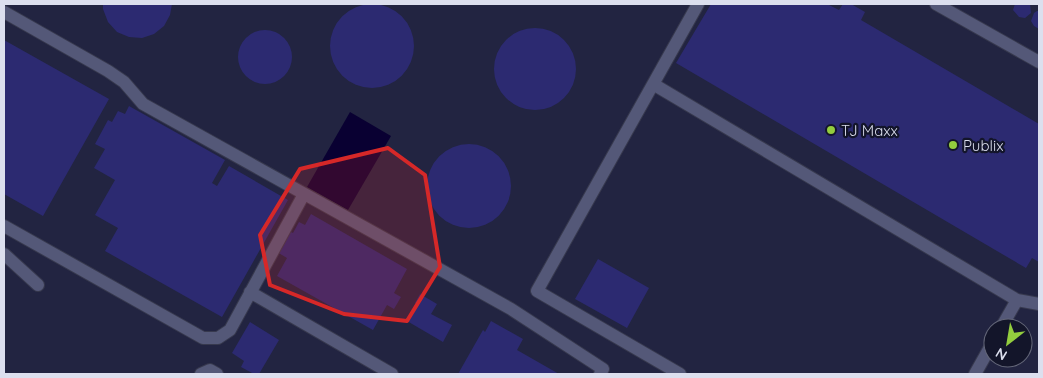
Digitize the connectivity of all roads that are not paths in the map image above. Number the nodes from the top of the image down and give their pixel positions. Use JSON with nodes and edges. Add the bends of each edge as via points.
{"nodes":[{"id":1,"x":698,"y":4,"type":"edge"},
{"id":2,"x":936,"y":4,"type":"edge"},
{"id":3,"x":4,"y":12,"type":"edge"},
{"id":4,"x":1039,"y":62,"type":"edge"},
{"id":5,"x":653,"y":84,"type":"junction"},
{"id":6,"x":304,"y":194,"type":"junction"},
{"id":7,"x":4,"y":226,"type":"edge"},
{"id":8,"x":4,"y":254,"type":"edge"},
{"id":9,"x":38,"y":285,"type":"dead end"},
{"id":10,"x":250,"y":292,"type":"junction"},
{"id":11,"x":1016,"y":300,"type":"junction"},
{"id":12,"x":1039,"y":304,"type":"edge"},
{"id":13,"x":1006,"y":318,"type":"edge"},
{"id":14,"x":983,"y":360,"type":"edge"},
{"id":15,"x":666,"y":371,"type":"edge"},
{"id":16,"x":201,"y":374,"type":"edge"},
{"id":17,"x":216,"y":374,"type":"edge"},
{"id":18,"x":392,"y":374,"type":"edge"},
{"id":19,"x":600,"y":374,"type":"edge"},
{"id":20,"x":680,"y":374,"type":"edge"},
{"id":21,"x":975,"y":374,"type":"edge"}],
"edges":[{"from":1,"to":5,"type":"street"},
{"from":2,"to":4,"type":"street"},
{"from":3,"to":6,"type":"street","via":[[108,71],[124,82],[143,104]]},
{"from":5,"to":11,"type":"street"},
{"from":5,"to":15,"type":"street","via":[[537,291]]},
{"from":6,"to":10,"type":"street"},
{"from":6,"to":19,"type":"street","via":[[510,309],[603,369]]},
{"from":7,"to":10,"type":"street","via":[[203,338],[218,338],[230,330]]},
{"from":8,"to":9,"type":"street"},
{"from":10,"to":18,"type":"street"},
{"from":11,"to":12,"type":"street"},
{"from":11,"to":13,"type":"street"},
{"from":14,"to":21,"type":"street"},
{"from":15,"to":20,"type":"street"},
{"from":16,"to":17,"type":"street","via":[[210,370]]}]}
